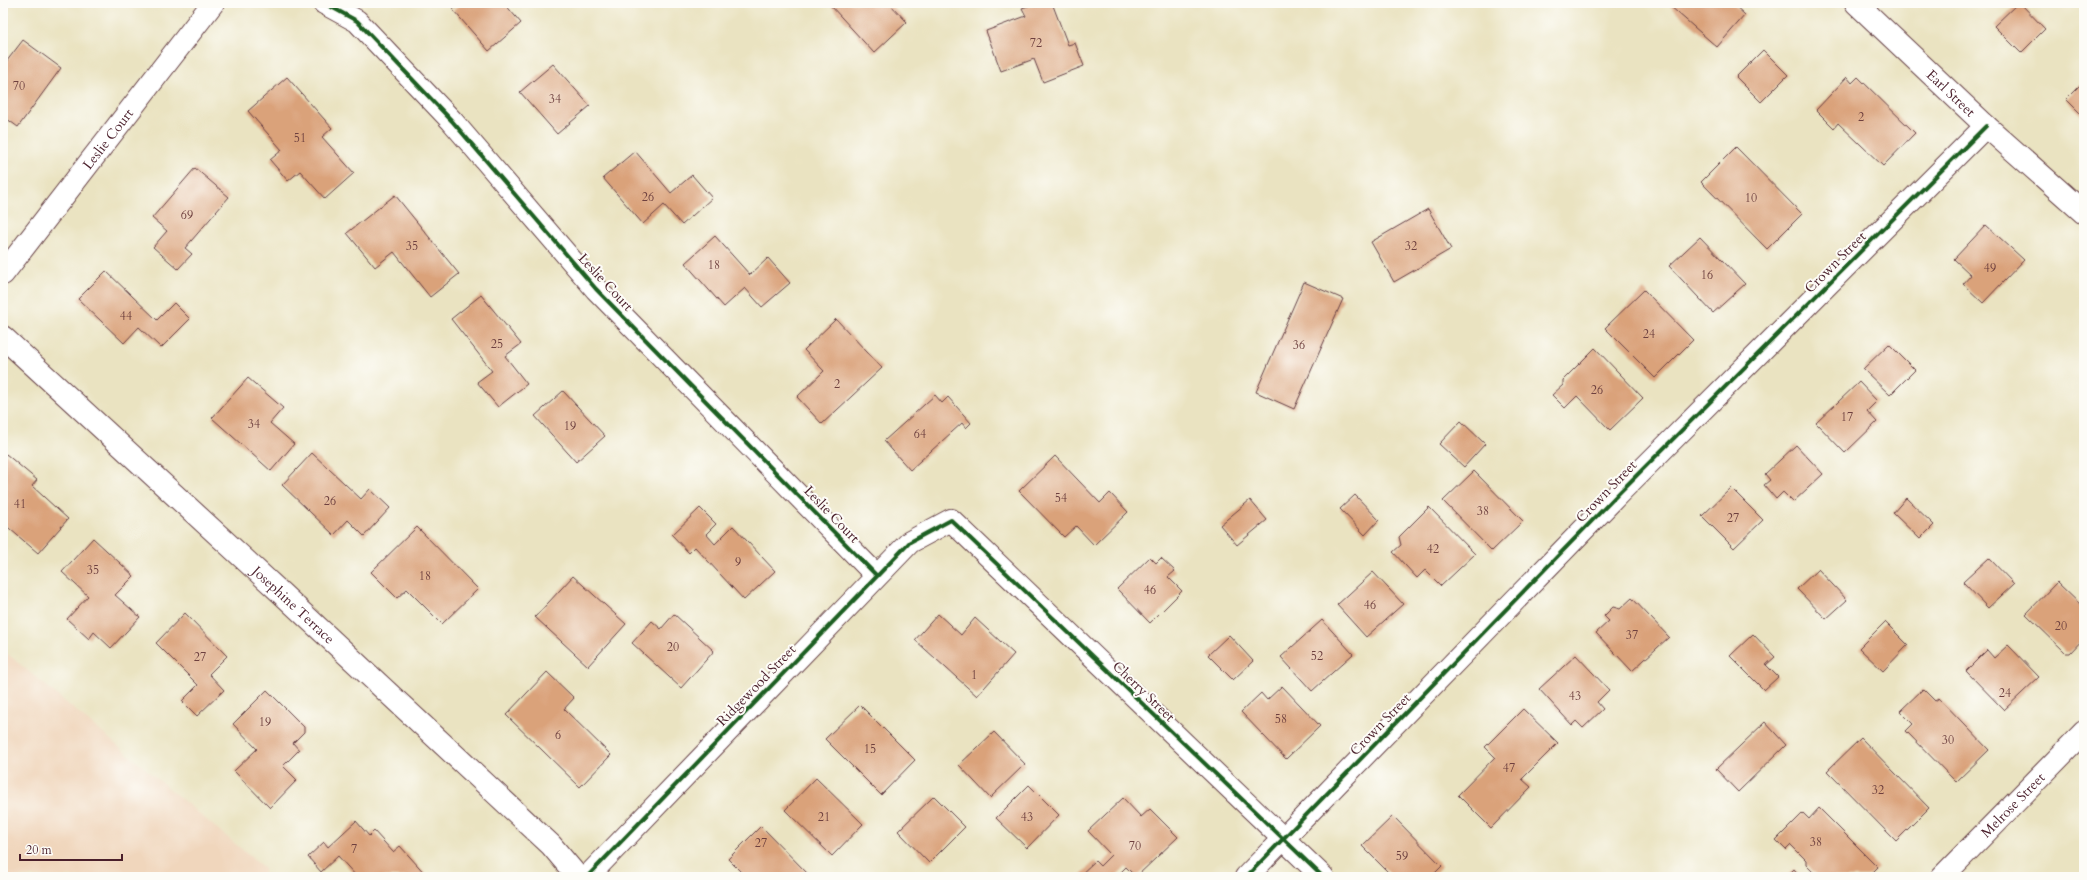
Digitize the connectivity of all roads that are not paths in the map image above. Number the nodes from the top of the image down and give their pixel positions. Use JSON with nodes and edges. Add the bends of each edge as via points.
{"nodes":[{"id":1,"x":213,"y":3,"type":"edge"},
{"id":2,"x":324,"y":3,"type":"edge"},
{"id":3,"x":1856,"y":3,"type":"edge"},
{"id":4,"x":1986,"y":126,"type":"junction"},
{"id":5,"x":2084,"y":213,"type":"edge"},
{"id":6,"x":3,"y":274,"type":"edge"},
{"id":7,"x":3,"y":337,"type":"edge"},
{"id":8,"x":951,"y":520,"type":"joint"},
{"id":9,"x":876,"y":576,"type":"junction"},
{"id":10,"x":2084,"y":732,"type":"edge"},
{"id":11,"x":1282,"y":839,"type":"junction"},
{"id":12,"x":578,"y":877,"type":"edge"},
{"id":13,"x":587,"y":877,"type":"edge"},
{"id":14,"x":1246,"y":877,"type":"edge"},
{"id":15,"x":1323,"y":877,"type":"edge"},
{"id":16,"x":1942,"y":877,"type":"edge"}],
"edges":[{"from":1,"to":6,"type":"street","name":"Leslie Court"},
{"from":2,"to":9,"type":"street","name":"Leslie Court","via":[[357,21],[452,121],[596,289]]},
{"from":3,"to":4,"type":"street","name":"Earl Street"},
{"from":4,"to":5,"type":"street","name":"Earl Street"},
{"from":4,"to":11,"type":"street","name":"Crown Street","via":[[1621,491]]},
{"from":7,"to":12,"type":"street","name":"Josephine Terrace","via":[[540,834]]},
{"from":8,"to":9,"type":"street","name":"Ridgewood Street","via":[[910,542]]},
{"from":8,"to":11,"type":"street","name":"Cherry Street"},
{"from":9,"to":13,"type":"street","name":"Ridgewood Street"},
{"from":10,"to":16,"type":"street","name":"Melrose Street"},
{"from":11,"to":14,"type":"street","name":"Crown Street"},
{"from":11,"to":15,"type":"street","name":"Cherry Street"}]}
